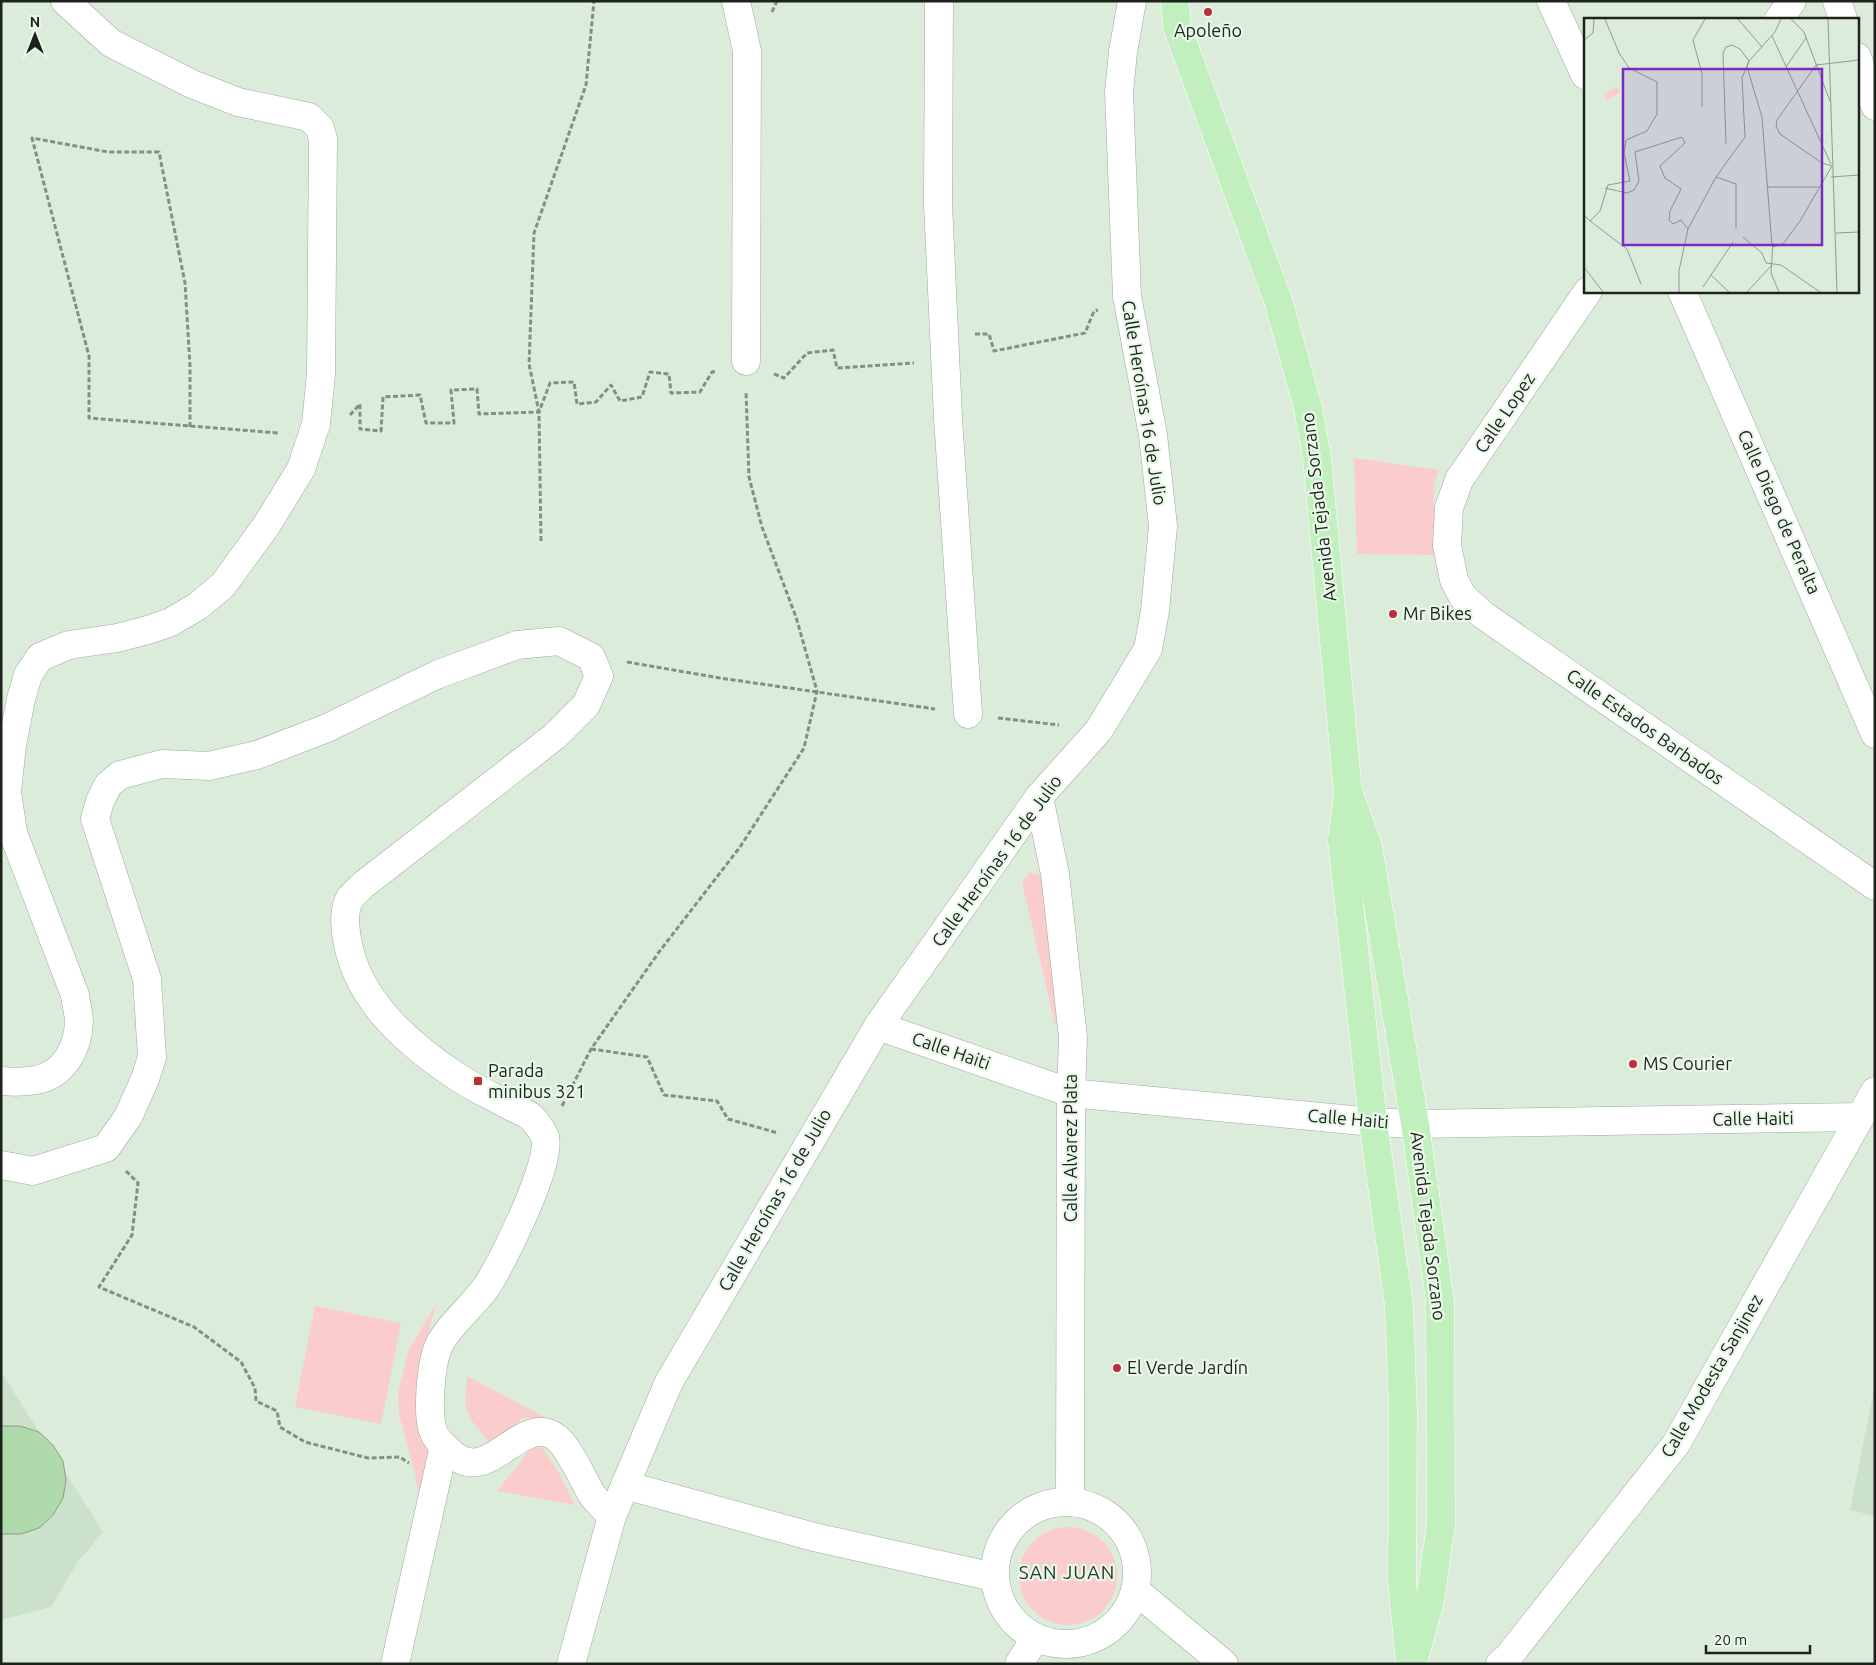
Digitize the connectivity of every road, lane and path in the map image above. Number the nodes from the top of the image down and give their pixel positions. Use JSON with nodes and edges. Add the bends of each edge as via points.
{"nodes":[{"id":1,"x":65,"y":1,"type":"edge"},
{"id":2,"x":594,"y":1,"type":"edge"},
{"id":3,"x":736,"y":1,"type":"edge"},
{"id":4,"x":939,"y":1,"type":"edge"},
{"id":5,"x":1132,"y":1,"type":"edge"},
{"id":6,"x":1175,"y":1,"type":"edge"},
{"id":7,"x":1551,"y":1,"type":"edge"},
{"id":8,"x":1792,"y":1,"type":"edge"},
{"id":9,"x":1837,"y":1,"type":"edge"},
{"id":10,"x":1780,"y":18,"type":"edge"},
{"id":11,"x":1843,"y":18,"type":"edge"},
{"id":12,"x":1858,"y":60,"type":"edge"},
{"id":13,"x":1584,"y":73,"type":"edge"},
{"id":14,"x":1875,"y":106,"type":"edge"},
{"id":15,"x":1587,"y":292,"type":"edge"},
{"id":16,"x":1682,"y":292,"type":"edge"},
{"id":17,"x":1127,"y":296,"type":"junction"},
{"id":18,"x":746,"y":361,"type":"junction"},
{"id":19,"x":945,"y":362,"type":"junction"},
{"id":20,"x":538,"y":412,"type":"junction"},
{"id":21,"x":190,"y":427,"type":"junction"},
{"id":22,"x":314,"y":430,"type":"junction"},
{"id":23,"x":541,"y":540,"type":"dead end"},
{"id":24,"x":1447,"y":545,"type":"joint"},
{"id":25,"x":591,"y":657,"type":"junction"},
{"id":26,"x":817,"y":691,"type":"junction"},
{"id":27,"x":968,"y":714,"type":"junction"},
{"id":28,"x":1099,"y":730,"type":"junction"},
{"id":29,"x":1875,"y":734,"type":"edge"},
{"id":30,"x":1348,"y":793,"type":"junction"},
{"id":31,"x":1040,"y":797,"type":"junction"},
{"id":32,"x":1875,"y":886,"type":"edge"},
{"id":33,"x":878,"y":1026,"type":"junction"},
{"id":34,"x":591,"y":1049,"type":"junction"},
{"id":35,"x":1,"y":1081,"type":"edge"},
{"id":36,"x":1875,"y":1091,"type":"edge"},
{"id":37,"x":1071,"y":1093,"type":"junction"},
{"id":38,"x":1860,"y":1117,"type":"junction"},
{"id":39,"x":1373,"y":1122,"type":"junction"},
{"id":40,"x":1415,"y":1124,"type":"junction"},
{"id":41,"x":545,"y":1138,"type":"junction"},
{"id":42,"x":809,"y":1141,"type":"junction"},
{"id":43,"x":106,"y":1148,"type":"junction"},
{"id":44,"x":1,"y":1165,"type":"edge"},
{"id":45,"x":444,"y":1446,"type":"junction"},
{"id":46,"x":436,"y":1482,"type":"junction"},
{"id":47,"x":625,"y":1485,"type":"junction"},
{"id":48,"x":1070,"y":1502,"type":"junction"},
{"id":49,"x":612,"y":1516,"type":"junction"},
{"id":50,"x":994,"y":1576,"type":"junction"},
{"id":51,"x":1136,"y":1592,"type":"junction"},
{"id":52,"x":1035,"y":1638,"type":"junction"},
{"id":53,"x":395,"y":1664,"type":"edge"},
{"id":54,"x":572,"y":1664,"type":"edge"},
{"id":55,"x":1019,"y":1664,"type":"edge"},
{"id":56,"x":1224,"y":1664,"type":"edge"},
{"id":57,"x":1412,"y":1664,"type":"edge"},
{"id":58,"x":1500,"y":1664,"type":"edge"}],
"edges":[{"from":1,"to":22,"type":"street","via":[[111,43],[192,84],[238,102],[309,117],[320,128],[322,374]]},
{"from":2,"to":20,"type":"path","via":[[586,85],[534,233],[529,364]]},
{"from":3,"to":18,"type":"street","via":[[747,51]]},
{"from":4,"to":19,"type":"street","via":[[938,204]]},
{"from":5,"to":17,"type":"street","name":"Calle Heroínas 16 de Julio","via":[[1119,92]]},
{"from":6,"to":30,"type":"main road","name":"Avenida Tejada Sorzano","via":[[1177,27],[1279,303],[1308,408],[1316,457]]},
{"from":7,"to":13,"type":"street"},
{"from":8,"to":10,"type":"street"},
{"from":9,"to":11,"type":"street"},
{"from":12,"to":14,"type":"street"},
{"from":15,"to":24,"type":"street","name":"Calle Lopez","via":[[1459,480],[1449,508]]},
{"from":16,"to":29,"type":"street","name":"Calle Diego de Peralta"},
{"from":17,"to":19,"type":"path","via":[[1094,312],[1085,333],[994,351],[990,334],[967,334],[967,356]]},
{"from":17,"to":28,"type":"street","name":"Calle Heroínas 16 de Julio","via":[[1153,435],[1163,526],[1156,611],[1148,649]]},
{"from":18,"to":19,"type":"path","via":[[784,378],[807,354],[833,350],[837,368]]},
{"from":18,"to":20,"type":"path","via":[[712,372],[700,392],[671,393],[668,374],[650,372],[642,397],[620,401],[611,385],[596,402],[577,404],[574,382],[550,383]]},
{"from":18,"to":26,"type":"path","via":[[749,477],[762,527],[796,617]]},
{"from":19,"to":27,"type":"street"},
{"from":20,"to":22,"type":"path","via":[[479,414],[477,389],[451,390],[454,423],[426,423],[420,396],[383,397],[381,431],[360,429],[360,404],[345,420]]},
{"from":20,"to":23,"type":"path"},
{"from":21,"to":21,"type":"path","via":[[89,418],[89,356],[32,138],[108,152],[159,152],[185,283]]},
{"from":21,"to":22,"type":"path"},
{"from":22,"to":35,"type":"street","via":[[301,469],[266,526],[223,585],[198,606],[171,622],[117,638],[69,645],[40,657],[28,675],[12,745],[7,792],[13,834],[75,995],[79,1022],[76,1042],[68,1061],[56,1071],[38,1080]]},
{"from":24,"to":32,"type":"street","name":"Calle Estados Barbados","via":[[1454,580],[1463,597],[1483,615]]},
{"from":25,"to":26,"type":"path"},
{"from":25,"to":41,"type":"street","via":[[598,676],[586,705],[555,736],[362,885],[349,900],[344,919],[350,954],[367,994],[395,1028],[462,1080],[532,1118]]},
{"from":25,"to":43,"type":"street","via":[[559,641],[517,645],[436,675],[327,728],[257,755],[209,766],[162,764],[120,775],[108,784],[95,818],[147,978],[152,1057],[128,1117]]},
{"from":26,"to":27,"type":"path"},
{"from":26,"to":34,"type":"path","via":[[804,748],[740,847],[658,952]]},
{"from":27,"to":28,"type":"path"},
{"from":28,"to":31,"type":"street","name":"Calle Heroínas 16 de Julio"},
{"from":30,"to":39,"type":"main road","name":"Avenida Tejada Sorzano","via":[[1342,840]]},
{"from":30,"to":40,"type":"main road","name":"Avenida Tejada Sorzano","via":[[1368,846]]},
{"from":31,"to":33,"type":"street","name":"Calle Heroínas 16 de Julio"},
{"from":31,"to":37,"type":"street","name":"Calle Alvarez Plata","via":[[1055,874],[1072,1027]]},
{"from":33,"to":37,"type":"street","name":"Calle Haiti"},
{"from":33,"to":42,"type":"street","name":"Calle Heroínas 16 de Julio"},
{"from":34,"to":41,"type":"path"},
{"from":34,"to":42,"type":"path","via":[[647,1057],[664,1095],[717,1101],[728,1119]]},
{"from":36,"to":38,"type":"street","name":"Calle Modesta Sanjinez"},
{"from":37,"to":39,"type":"street","name":"Calle Haiti"},
{"from":37,"to":48,"type":"street","name":"Calle Alvarez Plata"},
{"from":38,"to":40,"type":"street","name":"Calle Haiti"},
{"from":38,"to":58,"type":"street","name":"Calle Modesta Sanjinez","via":[[1676,1444]]},
{"from":39,"to":40,"type":"street","name":"Calle Haiti"},
{"from":39,"to":57,"type":"main road","name":"Avenida Tejada Sorzano","via":[[1399,1305],[1403,1412],[1402,1580]]},
{"from":40,"to":57,"type":"main road","name":"Avenida Tejada Sorzano","via":[[1440,1301],[1442,1524],[1430,1601]]},
{"from":41,"to":45,"type":"street","via":[[544,1161],[511,1245],[486,1288],[440,1344],[431,1376],[430,1401],[433,1433]]},
{"from":42,"to":47,"type":"street","name":"Calle Heroínas 16 de Julio","via":[[668,1382]]},
{"from":43,"to":44,"type":"street","via":[[33,1171]]},
{"from":43,"to":46,"type":"path","via":[[138,1183],[132,1235],[99,1287],[194,1327],[242,1362],[255,1388],[256,1401],[277,1411],[280,1428],[305,1442],[368,1458],[400,1457]]},
{"from":45,"to":46,"type":"street"},
{"from":45,"to":49,"type":"street","via":[[469,1463],[488,1459],[531,1433],[548,1433],[560,1441],[594,1498]]},
{"from":46,"to":53,"type":"street"},
{"from":47,"to":49,"type":"street","name":"Calle Heroínas 16 de Julio"},
{"from":47,"to":50,"type":"street","via":[[814,1537]]},
{"from":48,"to":50,"type":"street","via":[[1053,1503],[1020,1518],[1000,1547]]},
{"from":48,"to":51,"type":"street","via":[[1090,1506],[1109,1516],[1124,1531],[1136,1557]]},
{"from":49,"to":54,"type":"street","name":"Calle Heroínas 16 de Julio"},
{"from":50,"to":52,"type":"street","via":[[1004,1608],[1017,1626]]},
{"from":51,"to":52,"type":"street","via":[[1128,1610],[1114,1627],[1097,1638],[1076,1644],[1055,1644]]},
{"from":51,"to":56,"type":"street"},
{"from":52,"to":55,"type":"street"}]}
